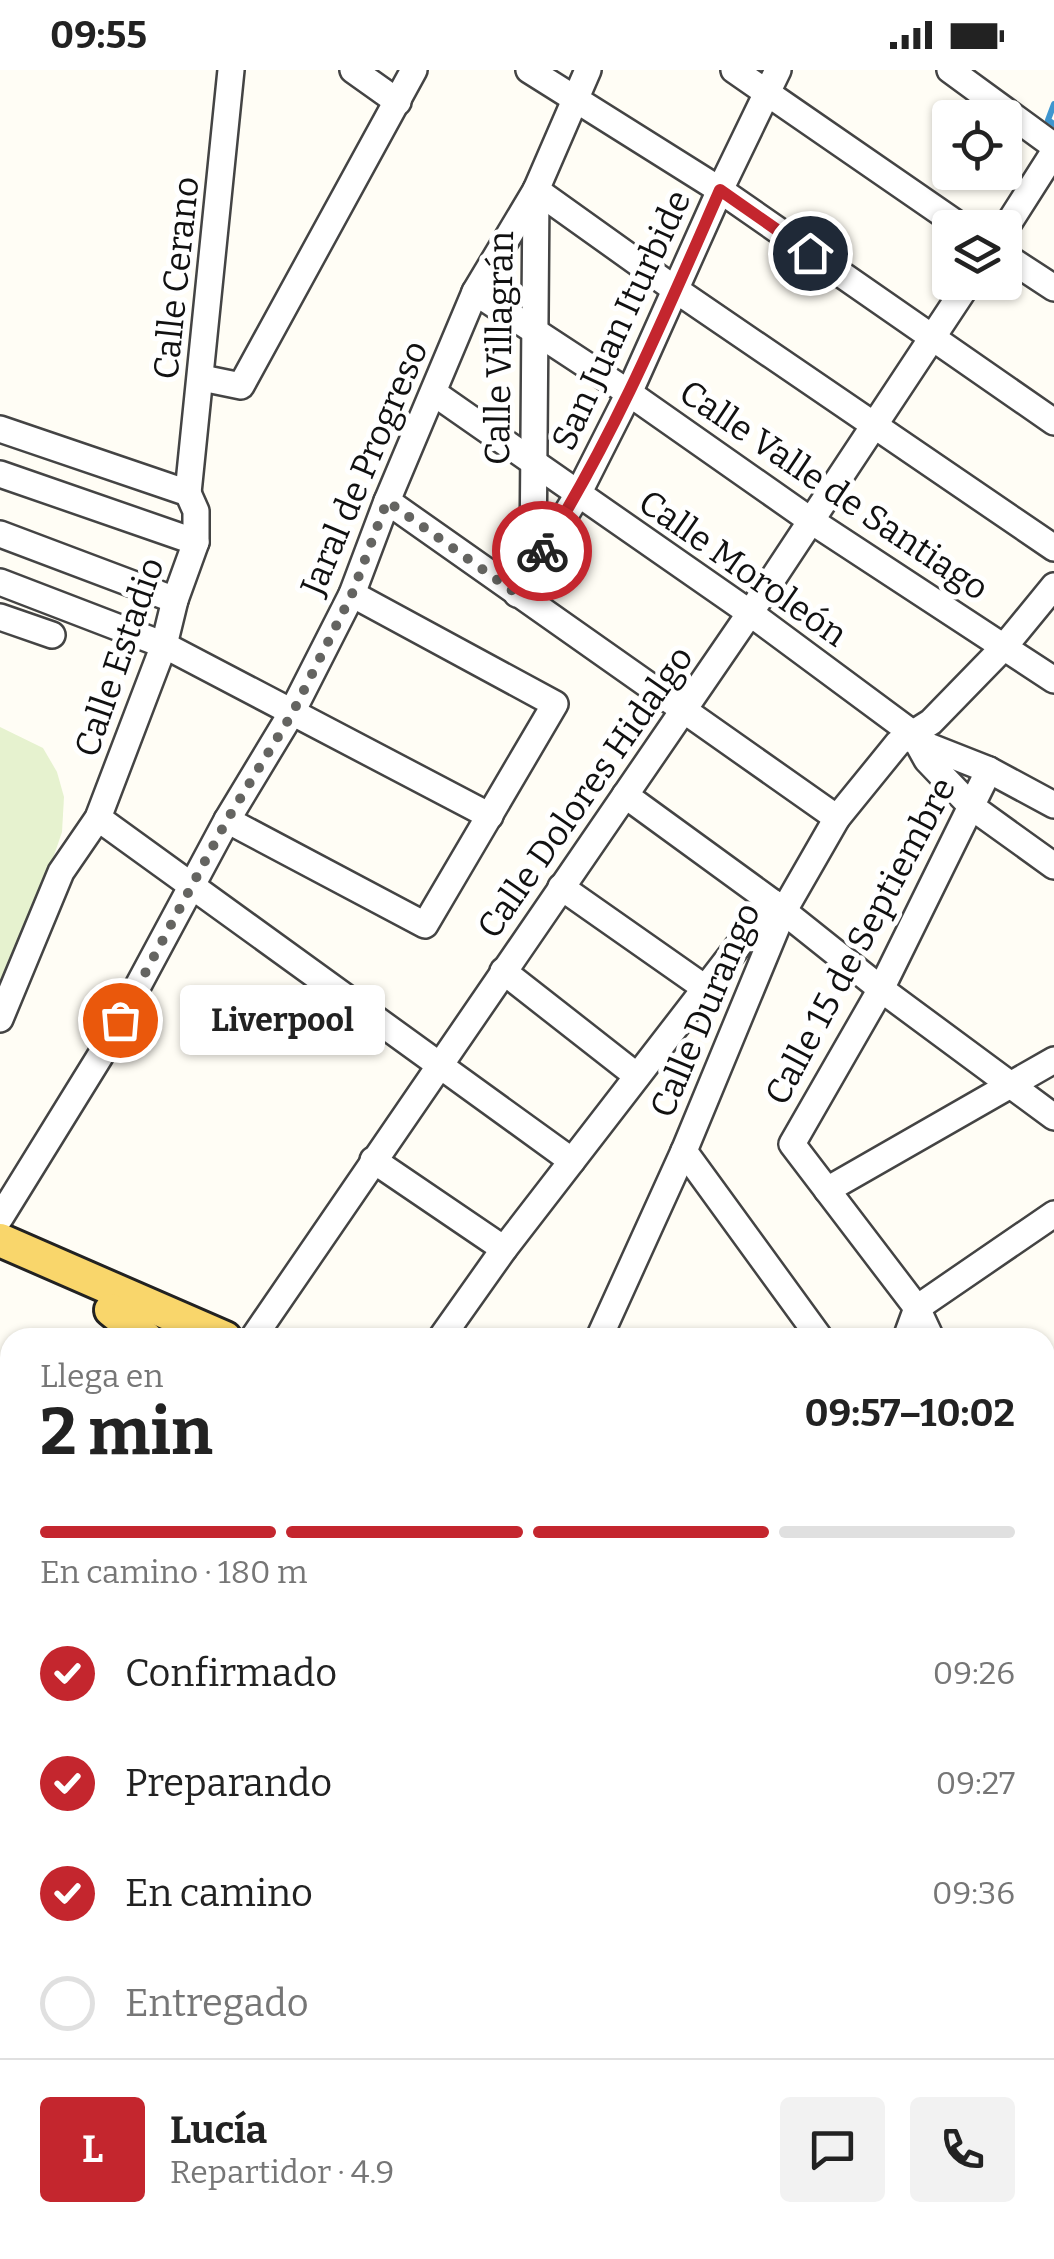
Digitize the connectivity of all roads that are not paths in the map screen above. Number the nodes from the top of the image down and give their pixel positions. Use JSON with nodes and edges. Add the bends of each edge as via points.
{"nodes":[{"id":1,"x":231,"y":70,"type":"edge"},
{"id":2,"x":353,"y":70,"type":"edge"},
{"id":3,"x":414,"y":70,"type":"edge"},
{"id":4,"x":529,"y":70,"type":"edge"},
{"id":5,"x":588,"y":70,"type":"edge"},
{"id":6,"x":734,"y":70,"type":"edge"},
{"id":7,"x":778,"y":70,"type":"edge"},
{"id":8,"x":950,"y":70,"type":"edge"},
{"id":9,"x":766,"y":94,"type":"junction"},
{"id":10,"x":575,"y":96,"type":"junction"},
{"id":11,"x":398,"y":102,"type":"junction"},
{"id":12,"x":1054,"y":149,"type":"edge"},
{"id":13,"x":536,"y":190,"type":"junction"},
{"id":14,"x":720,"y":190,"type":"junction"},
{"id":15,"x":937,"y":210,"type":"edge"},
{"id":16,"x":1017,"y":210,"type":"edge"},
{"id":17,"x":1022,"y":267,"type":"edge"},
{"id":18,"x":1054,"y":288,"type":"edge"},
{"id":19,"x":676,"y":290,"type":"junction"},
{"id":20,"x":475,"y":292,"type":"junction"},
{"id":21,"x":957,"y":300,"type":"edge"},
{"id":22,"x":536,"y":332,"type":"junction"},
{"id":23,"x":932,"y":337,"type":"junction"},
{"id":24,"x":202,"y":378,"type":"junction"},
{"id":25,"x":434,"y":394,"type":"junction"},
{"id":26,"x":630,"y":394,"type":"junction"},
{"id":27,"x":1054,"y":422,"type":"edge"},
{"id":28,"x":874,"y":424,"type":"junction"},
{"id":29,"x":0,"y":428,"type":"edge"},
{"id":30,"x":532,"y":463,"type":"junction"},
{"id":31,"x":0,"y":474,"type":"edge"},
{"id":32,"x":188,"y":493,"type":"junction"},
{"id":33,"x":577,"y":496,"type":"junction"},
{"id":34,"x":387,"y":501,"type":"junction"},
{"id":35,"x":810,"y":520,"type":"junction"},
{"id":36,"x":0,"y":534,"type":"edge"},
{"id":37,"x":196,"y":542,"type":"junction"},
{"id":38,"x":1054,"y":548,"type":"edge"},
{"id":39,"x":533,"y":566,"type":"junction"},
{"id":40,"x":0,"y":582,"type":"edge"},
{"id":41,"x":1054,"y":586,"type":"edge"},
{"id":42,"x":352,"y":594,"type":"junction"},
{"id":43,"x":517,"y":594,"type":"junction"},
{"id":44,"x":175,"y":600,"type":"junction"},
{"id":45,"x":750,"y":613,"type":"junction"},
{"id":46,"x":0,"y":617,"type":"edge"},
{"id":47,"x":52,"y":635,"type":"dead end"},
{"id":48,"x":164,"y":645,"type":"junction"},
{"id":49,"x":1004,"y":647,"type":"junction"},
{"id":50,"x":1054,"y":680,"type":"edge"},
{"id":51,"x":683,"y":710,"type":"junction"},
{"id":52,"x":292,"y":714,"type":"junction"},
{"id":53,"x":915,"y":737,"type":"junction"},
{"id":54,"x":988,"y":770,"type":"junction"},
{"id":55,"x":625,"y":794,"type":"junction"},
{"id":56,"x":972,"y":806,"type":"junction"},
{"id":57,"x":1054,"y":806,"type":"edge"},
{"id":58,"x":490,"y":816,"type":"junction"},
{"id":59,"x":98,"y":818,"type":"junction"},
{"id":60,"x":836,"y":818,"type":"junction"},
{"id":61,"x":227,"y":820,"type":"junction"},
{"id":62,"x":1054,"y":866,"type":"edge"},
{"id":63,"x":191,"y":887,"type":"junction"},
{"id":64,"x":561,"y":887,"type":"junction"},
{"id":65,"x":778,"y":907,"type":"junction"},
{"id":66,"x":503,"y":971,"type":"junction"},
{"id":67,"x":705,"y":988,"type":"junction"},
{"id":68,"x":881,"y":989,"type":"junction"},
{"id":69,"x":0,"y":1019,"type":"edge"},
{"id":70,"x":1054,"y":1060,"type":"edge"},
{"id":71,"x":438,"y":1065,"type":"junction"},
{"id":72,"x":637,"y":1076,"type":"junction"},
{"id":73,"x":1012,"y":1085,"type":"junction"},
{"id":74,"x":1054,"y":1117,"type":"edge"},
{"id":75,"x":684,"y":1151,"type":"junction"},
{"id":76,"x":373,"y":1160,"type":"junction"},
{"id":77,"x":572,"y":1161,"type":"junction"},
{"id":78,"x":827,"y":1190,"type":"junction"},
{"id":79,"x":1054,"y":1214,"type":"edge"},
{"id":80,"x":0,"y":1218,"type":"edge"},
{"id":81,"x":0,"y":1240,"type":"edge"},
{"id":82,"x":504,"y":1249,"type":"junction"},
{"id":83,"x":0,"y":1262,"type":"edge"},
{"id":84,"x":917,"y":1308,"type":"junction"},
{"id":85,"x":110,"y":1310,"type":"junction"},
{"id":86,"x":133,"y":1328,"type":"edge"},
{"id":87,"x":150,"y":1328,"type":"edge"},
{"id":88,"x":202,"y":1328,"type":"edge"},
{"id":89,"x":260,"y":1328,"type":"edge"},
{"id":90,"x":449,"y":1328,"type":"edge"},
{"id":91,"x":604,"y":1328,"type":"edge"},
{"id":92,"x":813,"y":1328,"type":"edge"},
{"id":93,"x":910,"y":1328,"type":"edge"},
{"id":94,"x":926,"y":1328,"type":"edge"}],
"edges":[{"from":1,"to":24,"type":"street","name":"Calle Cerano"},
{"from":2,"to":11,"type":"street"},
{"from":3,"to":11,"type":"street"},
{"from":4,"to":10,"type":"street"},
{"from":5,"to":10,"type":"street","name":"Jaral de Progreso"},
{"from":6,"to":9,"type":"street"},
{"from":7,"to":9,"type":"street","name":"San Juan Iturbide"},
{"from":8,"to":12,"type":"street"},
{"from":9,"to":14,"type":"street","name":"San Juan Iturbide"},
{"from":9,"to":15,"type":"street"},
{"from":10,"to":13,"type":"street","name":"Jaral de Progreso"},
{"from":10,"to":14,"type":"street"},
{"from":11,"to":24,"type":"street","via":[[241,386]]},
{"from":12,"to":16,"type":"street"},
{"from":13,"to":19,"type":"street"},
{"from":13,"to":20,"type":"street","name":"Jaral de Progreso"},
{"from":13,"to":22,"type":"street","name":"Calle Villagrán"},
{"from":14,"to":19,"type":"street","name":"San Juan Iturbide"},
{"from":14,"to":23,"type":"street"},
{"from":17,"to":18,"type":"street"},
{"from":19,"to":26,"type":"street","name":"San Juan Iturbide"},
{"from":19,"to":28,"type":"street"},
{"from":20,"to":22,"type":"street","name":"Calle Valle de Santiago"},
{"from":20,"to":25,"type":"street","name":"Jaral de Progreso"},
{"from":21,"to":23,"type":"street","name":"Calle Dolores Hidalgo"},
{"from":22,"to":26,"type":"street","name":"Calle Valle de Santiago"},
{"from":22,"to":30,"type":"street","name":"Calle Villagrán"},
{"from":23,"to":27,"type":"street"},
{"from":23,"to":28,"type":"street","name":"Calle Dolores Hidalgo"},
{"from":24,"to":32,"type":"street","name":"Calle Cerano"},
{"from":25,"to":30,"type":"street","name":"Calle Moroleón"},
{"from":25,"to":34,"type":"street","name":"Jaral de Progreso"},
{"from":26,"to":33,"type":"street","name":"San Juan Iturbide"},
{"from":26,"to":35,"type":"street","name":"Calle Valle de Santiago"},
{"from":28,"to":35,"type":"street","name":"Calle Dolores Hidalgo"},
{"from":28,"to":38,"type":"street"},
{"from":29,"to":32,"type":"street"},
{"from":30,"to":33,"type":"street","name":"Calle Moroleón"},
{"from":30,"to":39,"type":"street","name":"Calle Villagrán"},
{"from":31,"to":37,"type":"street"},
{"from":32,"to":37,"type":"street","name":"Calle Estadio"},
{"from":33,"to":39,"type":"street","name":"San Juan Iturbide"},
{"from":33,"to":45,"type":"street","name":"Calle Moroleón"},
{"from":34,"to":42,"type":"street","name":"Jaral de Progreso"},
{"from":34,"to":43,"type":"street"},
{"from":35,"to":45,"type":"street","name":"Calle Dolores Hidalgo"},
{"from":35,"to":49,"type":"street","name":"Calle Valle de Santiago"},
{"from":36,"to":44,"type":"street"},
{"from":37,"to":44,"type":"street","name":"Calle Estadio"},
{"from":39,"to":43,"type":"street","name":"San Juan Iturbide"},
{"from":40,"to":48,"type":"street"},
{"from":41,"to":49,"type":"street","name":"Calle Durango"},
{"from":42,"to":52,"type":"street","name":"Jaral de Progreso"},
{"from":42,"to":58,"type":"street","via":[[556,704]]},
{"from":43,"to":51,"type":"street"},
{"from":44,"to":48,"type":"street","name":"Calle Estadio"},
{"from":45,"to":51,"type":"street","name":"Calle Dolores Hidalgo"},
{"from":45,"to":53,"type":"street","name":"Calle Moroleón"},
{"from":46,"to":47,"type":"street"},
{"from":48,"to":52,"type":"street"},
{"from":48,"to":59,"type":"street","name":"Calle Estadio"},
{"from":49,"to":50,"type":"street","name":"Calle Valle de Santiago"},
{"from":49,"to":53,"type":"street","name":"Calle Durango"},
{"from":51,"to":55,"type":"street","name":"Calle Dolores Hidalgo"},
{"from":51,"to":60,"type":"street"},
{"from":52,"to":58,"type":"street"},
{"from":52,"to":61,"type":"street","name":"Jaral de Progreso"},
{"from":53,"to":54,"type":"street"},
{"from":53,"to":56,"type":"street","via":[[927,760]]},
{"from":53,"to":60,"type":"street","name":"Calle Durango","via":[[898,743]]},
{"from":54,"to":56,"type":"street","name":"Calle 15 de Septiembre"},
{"from":54,"to":57,"type":"street"},
{"from":55,"to":64,"type":"street","name":"Calle Dolores Hidalgo"},
{"from":55,"to":65,"type":"street"},
{"from":56,"to":62,"type":"street"},
{"from":56,"to":68,"type":"street","name":"Calle 15 de Septiembre"},
{"from":58,"to":61,"type":"street","via":[[425,925]]},
{"from":59,"to":63,"type":"street"},
{"from":59,"to":69,"type":"street","name":"Calle Estadio","via":[[61,872]]},
{"from":60,"to":65,"type":"street","name":"Calle Durango"},
{"from":61,"to":63,"type":"street","name":"Jaral de Progreso"},
{"from":63,"to":71,"type":"street"},
{"from":63,"to":80,"type":"street","name":"Jaral de Progreso","via":[[102,1053]]},
{"from":64,"to":66,"type":"street","name":"Calle Dolores Hidalgo"},
{"from":64,"to":67,"type":"street"},
{"from":65,"to":67,"type":"street"},
{"from":65,"to":68,"type":"street"},
{"from":65,"to":75,"type":"street","name":"Calle Durango"},
{"from":66,"to":71,"type":"street","name":"Calle Dolores Hidalgo"},
{"from":66,"to":72,"type":"street"},
{"from":67,"to":72,"type":"street"},
{"from":68,"to":73,"type":"street"},
{"from":68,"to":78,"type":"street","name":"Calle 15 de Septiembre","via":[[792,1144]]},
{"from":70,"to":73,"type":"street"},
{"from":71,"to":76,"type":"street","name":"Calle Dolores Hidalgo"},
{"from":71,"to":77,"type":"street"},
{"from":72,"to":77,"type":"street"},
{"from":73,"to":74,"type":"street"},
{"from":73,"to":78,"type":"street"},
{"from":75,"to":91,"type":"street","name":"Calle Durango"},
{"from":75,"to":92,"type":"street"},
{"from":76,"to":82,"type":"street"},
{"from":76,"to":89,"type":"street","name":"Calle Dolores Hidalgo"},
{"from":77,"to":82,"type":"street"},
{"from":78,"to":84,"type":"street"},
{"from":79,"to":84,"type":"street"},
{"from":81,"to":88,"type":"main road"},
{"from":82,"to":90,"type":"street"},
{"from":83,"to":85,"type":"main road"},
{"from":84,"to":93,"type":"street"},
{"from":84,"to":94,"type":"street"},
{"from":85,"to":86,"type":"main road"},
{"from":85,"to":87,"type":"main road"}]}
